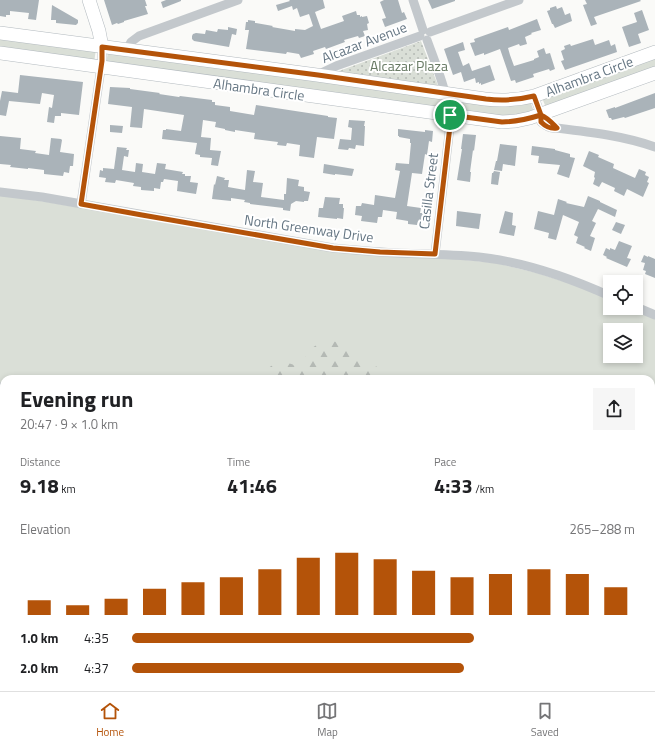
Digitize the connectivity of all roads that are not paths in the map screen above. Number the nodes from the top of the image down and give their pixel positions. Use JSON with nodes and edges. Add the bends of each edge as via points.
{"nodes":[{"id":1,"x":89,"y":0,"type":"edge"},
{"id":2,"x":238,"y":0,"type":"edge"},
{"id":3,"x":413,"y":0,"type":"edge"},
{"id":4,"x":519,"y":0,"type":"edge"},
{"id":5,"x":0,"y":33,"type":"edge"},
{"id":6,"x":425,"y":34,"type":"junction"},
{"id":7,"x":102,"y":47,"type":"junction"},
{"id":8,"x":127,"y":50,"type":"junction"},
{"id":9,"x":655,"y":52,"type":"edge"},
{"id":10,"x":0,"y":53,"type":"edge"},
{"id":11,"x":100,"y":67,"type":"junction"},
{"id":12,"x":655,"y":74,"type":"edge"},
{"id":13,"x":318,"y":75,"type":"junction"},
{"id":14,"x":446,"y":93,"type":"junction"},
{"id":15,"x":534,"y":96,"type":"junction"},
{"id":16,"x":450,"y":115,"type":"junction"},
{"id":17,"x":541,"y":115,"type":"junction"},
{"id":18,"x":655,"y":147,"type":"edge"},
{"id":19,"x":0,"y":192,"type":"edge"},
{"id":20,"x":81,"y":204,"type":"junction"},
{"id":21,"x":435,"y":254,"type":"junction"},
{"id":22,"x":603,"y":293,"type":"edge"},
{"id":23,"x":643,"y":310,"type":"edge"},
{"id":24,"x":655,"y":315,"type":"edge"}],
"edges":[{"from":1,"to":7,"type":"street"},
{"from":2,"to":8,"type":"street","via":[[139,36],[131,42]]},
{"from":3,"to":6,"type":"street","name":"Casilla Street"},
{"from":4,"to":6,"type":"street","name":"Alcazar Avenue"},
{"from":5,"to":7,"type":"street","name":"Alhambra Circle"},
{"from":6,"to":13,"type":"street","name":"Alcazar Avenue"},
{"from":6,"to":14,"type":"street","name":"Casilla Street"},
{"from":7,"to":8,"type":"street","name":"Alhambra Circle"},
{"from":7,"to":11,"type":"street"},
{"from":8,"to":13,"type":"street","name":"Alhambra Circle"},
{"from":9,"to":15,"type":"street","name":"Alhambra Circle"},
{"from":10,"to":11,"type":"street","name":"Alhambra Circle"},
{"from":11,"to":16,"type":"street","name":"Alhambra Circle"},
{"from":11,"to":20,"type":"street"},
{"from":12,"to":17,"type":"street","name":"Alhambra Circle"},
{"from":13,"to":14,"type":"street","name":"Alhambra Circle"},
{"from":14,"to":15,"type":"street","name":"Alhambra Circle","via":[[502,100]]},
{"from":14,"to":16,"type":"street","name":"Casilla Street"},
{"from":15,"to":17,"type":"street"},
{"from":16,"to":17,"type":"street","name":"Alhambra Circle","via":[[502,122]]},
{"from":16,"to":21,"type":"street","name":"Casilla Street"},
{"from":17,"to":18,"type":"street","via":[[541,122],[552,129],[611,136]]},
{"from":19,"to":20,"type":"street","name":"North Greenway Drive"},
{"from":20,"to":21,"type":"street","name":"North Greenway Drive","via":[[333,248]]},
{"from":21,"to":22,"type":"street","name":"North Greenway Drive","via":[[479,257],[524,265],[564,277]]},
{"from":23,"to":24,"type":"street"}]}
